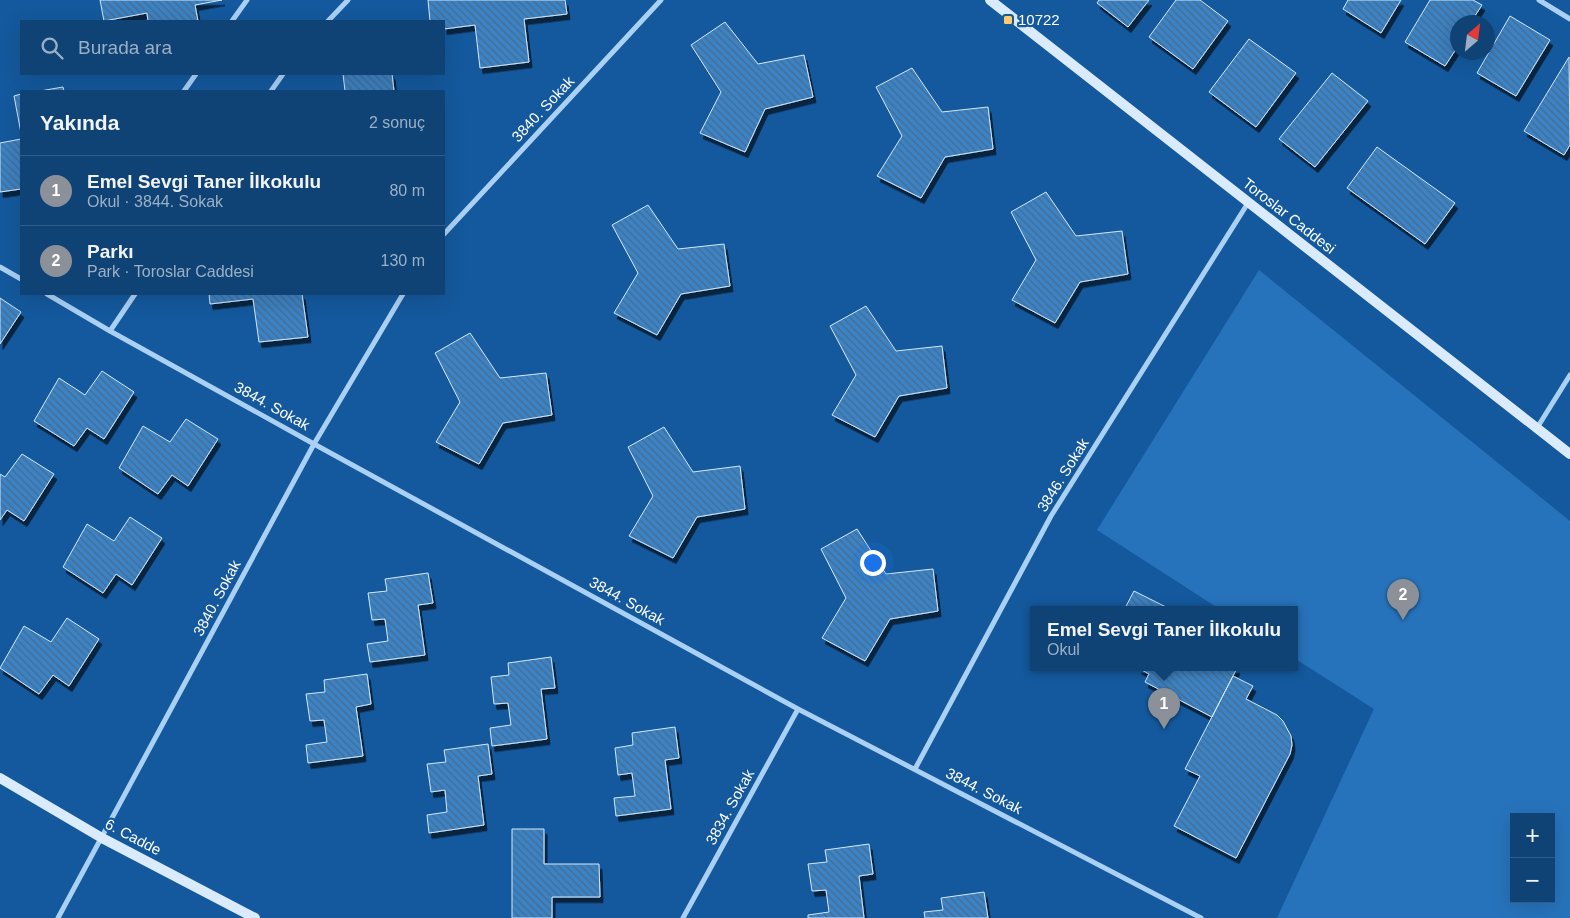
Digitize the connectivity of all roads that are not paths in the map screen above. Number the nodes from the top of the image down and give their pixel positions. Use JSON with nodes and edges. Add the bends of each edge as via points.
{"nodes":[{"id":1,"x":247,"y":0,"type":"edge"},
{"id":2,"x":348,"y":0,"type":"edge"},
{"id":3,"x":661,"y":0,"type":"edge"},
{"id":4,"x":990,"y":0,"type":"edge"},
{"id":5,"x":1539,"y":0,"type":"edge"},
{"id":6,"x":1570,"y":19,"type":"edge"},
{"id":7,"x":233,"y":20,"type":"edge"},
{"id":8,"x":329,"y":20,"type":"edge"},
{"id":9,"x":195,"y":75,"type":"edge"},
{"id":10,"x":282,"y":75,"type":"edge"},
{"id":11,"x":185,"y":90,"type":"edge"},
{"id":12,"x":272,"y":90,"type":"edge"},
{"id":13,"x":1248,"y":202,"type":"junction"},
{"id":14,"x":445,"y":233,"type":"edge"},
{"id":15,"x":0,"y":267,"type":"edge"},
{"id":16,"x":20,"y":278,"type":"edge"},
{"id":17,"x":49,"y":295,"type":"edge"},
{"id":18,"x":135,"y":295,"type":"edge"},
{"id":19,"x":402,"y":295,"type":"edge"},
{"id":20,"x":110,"y":331,"type":"junction"},
{"id":21,"x":1570,"y":375,"type":"edge"},
{"id":22,"x":1536,"y":429,"type":"junction"},
{"id":23,"x":314,"y":444,"type":"junction"},
{"id":24,"x":1570,"y":454,"type":"edge"},
{"id":25,"x":798,"y":709,"type":"junction"},
{"id":26,"x":915,"y":770,"type":"junction"},
{"id":27,"x":0,"y":778,"type":"edge"},
{"id":28,"x":102,"y":838,"type":"junction"},
{"id":29,"x":58,"y":918,"type":"edge"},
{"id":30,"x":255,"y":918,"type":"edge"},
{"id":31,"x":683,"y":918,"type":"edge"},
{"id":32,"x":1201,"y":918,"type":"edge"}],
"edges":[{"from":1,"to":7,"type":"street"},
{"from":2,"to":8,"type":"street"},
{"from":3,"to":14,"type":"street","name":"3840. Sokak"},
{"from":4,"to":13,"type":"main road","name":"Toroslar Caddesi"},
{"from":5,"to":6,"type":"street"},
{"from":9,"to":11,"type":"street"},
{"from":10,"to":12,"type":"street"},
{"from":13,"to":22,"type":"main road","name":"Toroslar Caddesi"},
{"from":13,"to":26,"type":"street","name":"3846. Sokak","via":[[1051,516]]},
{"from":15,"to":16,"type":"street"},
{"from":17,"to":20,"type":"street","name":"3844. Sokak"},
{"from":18,"to":20,"type":"street"},
{"from":19,"to":23,"type":"street","name":"3840. Sokak"},
{"from":20,"to":23,"type":"street","name":"3844. Sokak"},
{"from":21,"to":22,"type":"street"},
{"from":22,"to":24,"type":"main road","name":"Toroslar Caddesi"},
{"from":23,"to":25,"type":"street","name":"3844. Sokak"},
{"from":23,"to":28,"type":"street","name":"3840. Sokak"},
{"from":25,"to":26,"type":"street","name":"3844. Sokak"},
{"from":25,"to":31,"type":"street","name":"3834. Sokak"},
{"from":26,"to":32,"type":"street","name":"3844. Sokak"},
{"from":27,"to":28,"type":"main road","name":"6. Cadde"},
{"from":28,"to":29,"type":"street","name":"3840. Sokak"},
{"from":28,"to":30,"type":"main road","name":"6. Cadde"}]}
